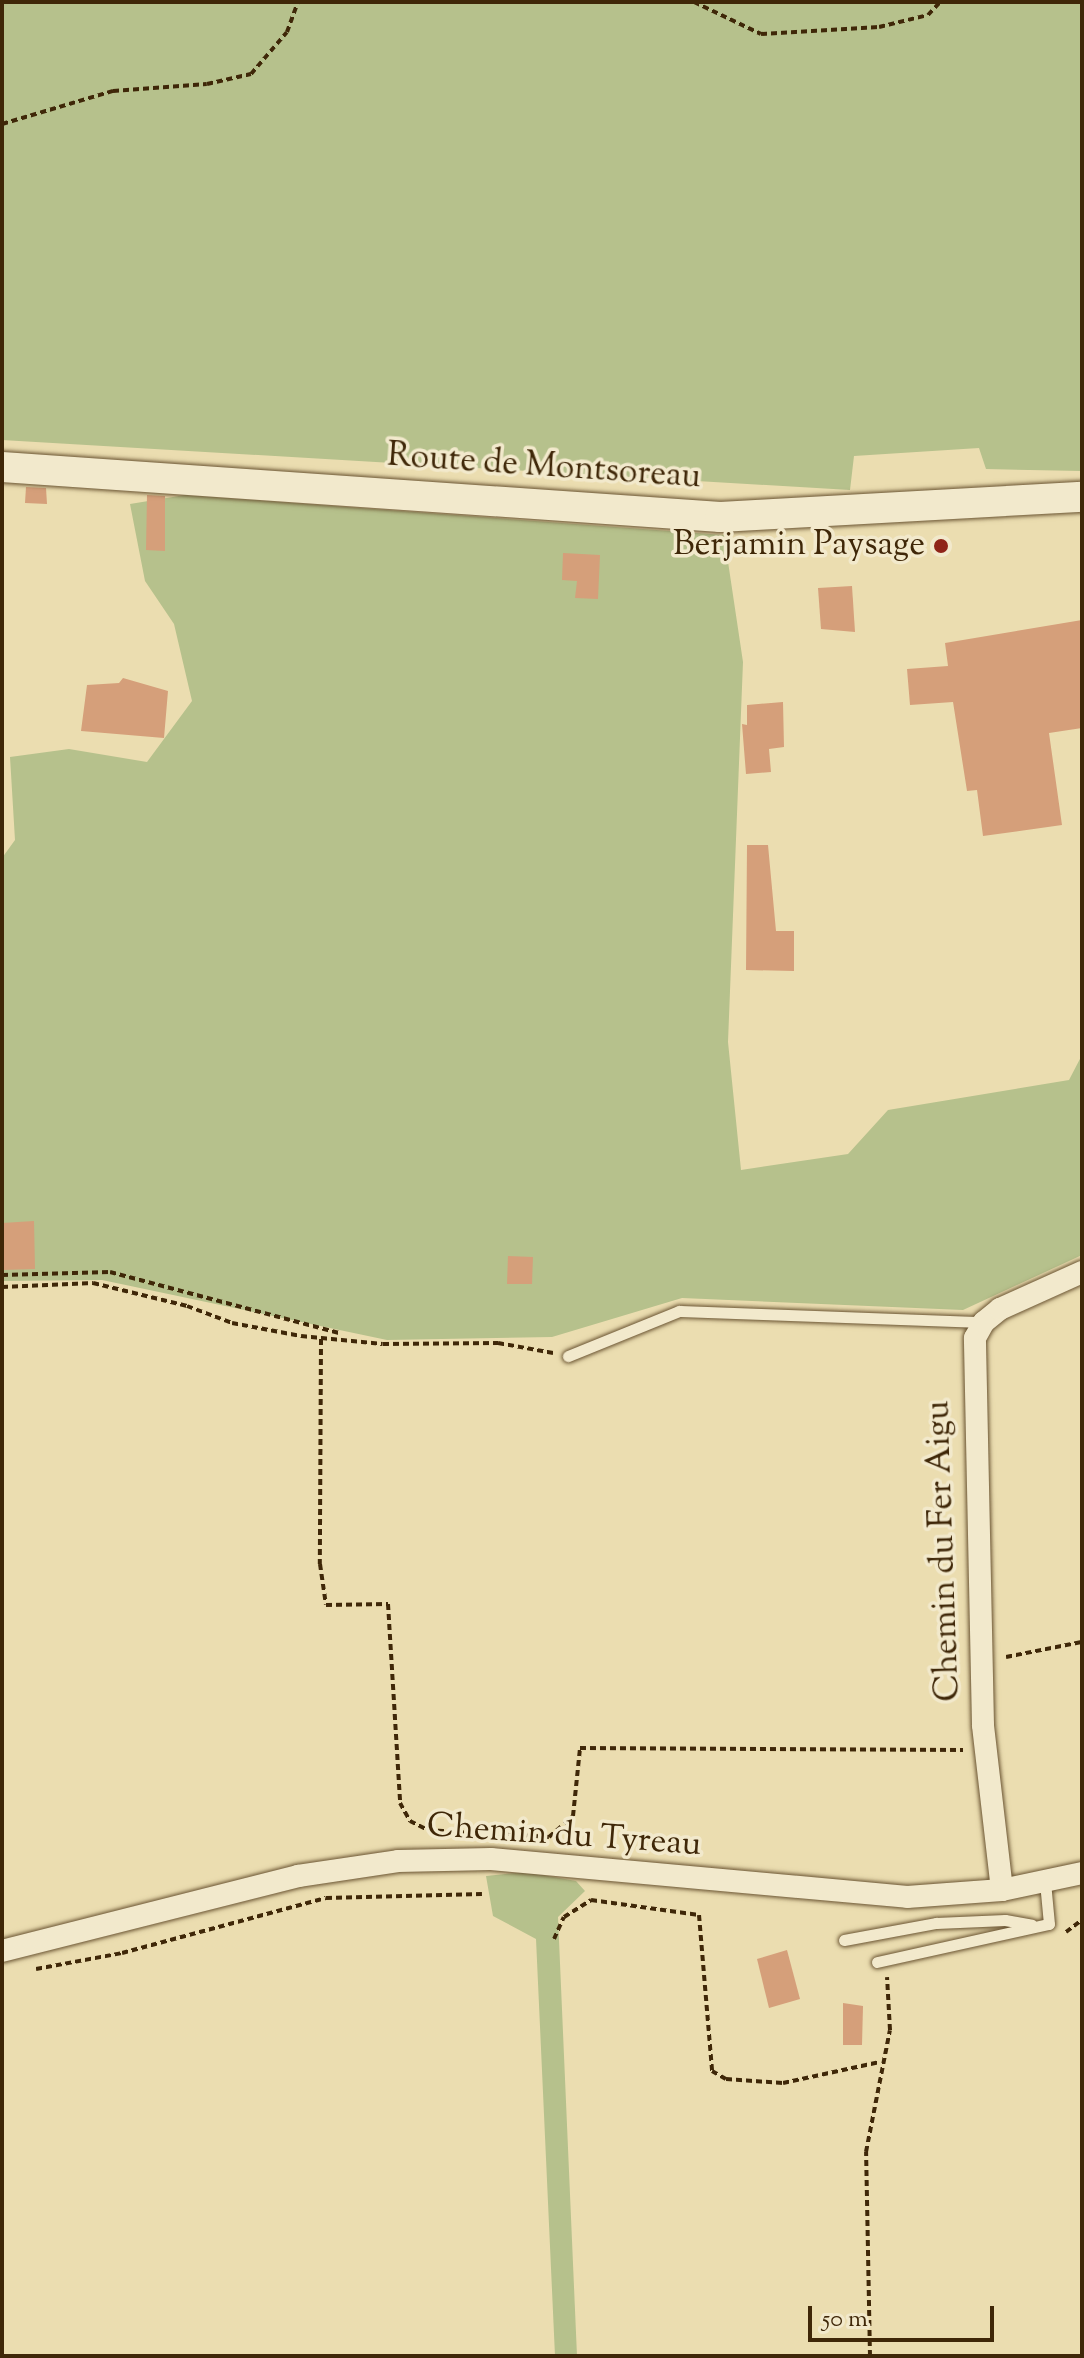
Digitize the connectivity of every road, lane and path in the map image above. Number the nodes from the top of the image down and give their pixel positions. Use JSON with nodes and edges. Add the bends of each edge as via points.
{"nodes":[{"id":1,"x":298,"y":2,"type":"edge"},
{"id":2,"x":694,"y":2,"type":"edge"},
{"id":3,"x":940,"y":2,"type":"edge"},
{"id":4,"x":2,"y":124,"type":"edge"},
{"id":5,"x":2,"y":467,"type":"edge"},
{"id":6,"x":1082,"y":497,"type":"edge"},
{"id":7,"x":1082,"y":1272,"type":"edge"},
{"id":8,"x":2,"y":1275,"type":"edge"},
{"id":9,"x":2,"y":1287,"type":"edge"},
{"id":10,"x":984,"y":1322,"type":"junction"},
{"id":11,"x":340,"y":1333,"type":"dead end"},
{"id":12,"x":321,"y":1339,"type":"junction"},
{"id":13,"x":568,"y":1356,"type":"joint"},
{"id":14,"x":1082,"y":1642,"type":"edge"},
{"id":15,"x":980,"y":1662,"type":"junction"},
{"id":16,"x":986,"y":1750,"type":"junction"},
{"id":17,"x":1082,"y":1873,"type":"edge"},
{"id":18,"x":1045,"y":1882,"type":"junction"},
{"id":19,"x":1002,"y":1890,"type":"junction"},
{"id":20,"x":482,"y":1894,"type":"dead end"},
{"id":21,"x":1082,"y":1920,"type":"edge"},
{"id":22,"x":1040,"y":1926,"type":"junction"},
{"id":23,"x":1061,"y":1936,"type":"dead end"},
{"id":24,"x":554,"y":1939,"type":"dead end"},
{"id":25,"x":844,"y":1940,"type":"dead end"},
{"id":26,"x":2,"y":1951,"type":"edge"},
{"id":27,"x":882,"y":1965,"type":"joint"},
{"id":28,"x":33,"y":1969,"type":"dead end"},
{"id":29,"x":880,"y":2062,"type":"junction"},
{"id":30,"x":870,"y":2356,"type":"edge"}],
"edges":[{"from":1,"to":4,"type":"path","via":[[287,32],[251,74],[207,84],[113,91]]},
{"from":2,"to":3,"type":"path","via":[[761,34],[879,27],[928,15]]},
{"from":5,"to":6,"type":"main road","name":"Route de Montsoreau","via":[[720,517]]},
{"from":7,"to":10,"type":"street"},
{"from":8,"to":11,"type":"path","via":[[110,1272]]},
{"from":9,"to":12,"type":"path","via":[[93,1283],[232,1323]]},
{"from":10,"to":13,"type":"lane","via":[[679,1311]]},
{"from":10,"to":15,"type":"street","name":"Chemin du Fer Aigu","via":[[973,1355]]},
{"from":12,"to":13,"type":"path","via":[[498,1343]]},
{"from":12,"to":16,"type":"path","via":[[320,1564],[326,1605],[388,1604],[400,1803],[410,1821],[428,1830],[549,1837],[573,1816],[580,1748]]},
{"from":14,"to":15,"type":"path"},
{"from":15,"to":16,"type":"street","name":"Chemin du Fer Aigu"},
{"from":16,"to":19,"type":"street","name":"Chemin du Fer Aigu"},
{"from":17,"to":18,"type":"street","name":"Chemin du Tyreau"},
{"from":18,"to":19,"type":"street","name":"Chemin du Tyreau"},
{"from":18,"to":22,"type":"lane","via":[[1049,1924]]},
{"from":19,"to":26,"type":"street","name":"Chemin du Tyreau","via":[[863,1895],[536,1862],[410,1860],[285,1879]]},
{"from":20,"to":28,"type":"path","via":[[326,1898],[122,1953]]},
{"from":21,"to":23,"type":"path"},
{"from":22,"to":25,"type":"lane","via":[[1005,1920],[936,1923]]},
{"from":22,"to":27,"type":"lane"},
{"from":24,"to":29,"type":"path","via":[[564,1917],[591,1900],[699,1915],[712,2071],[726,2079],[783,2083]]},
{"from":27,"to":29,"type":"path","via":[[890,2030]]},
{"from":29,"to":30,"type":"path","via":[[866,2152]]}]}
